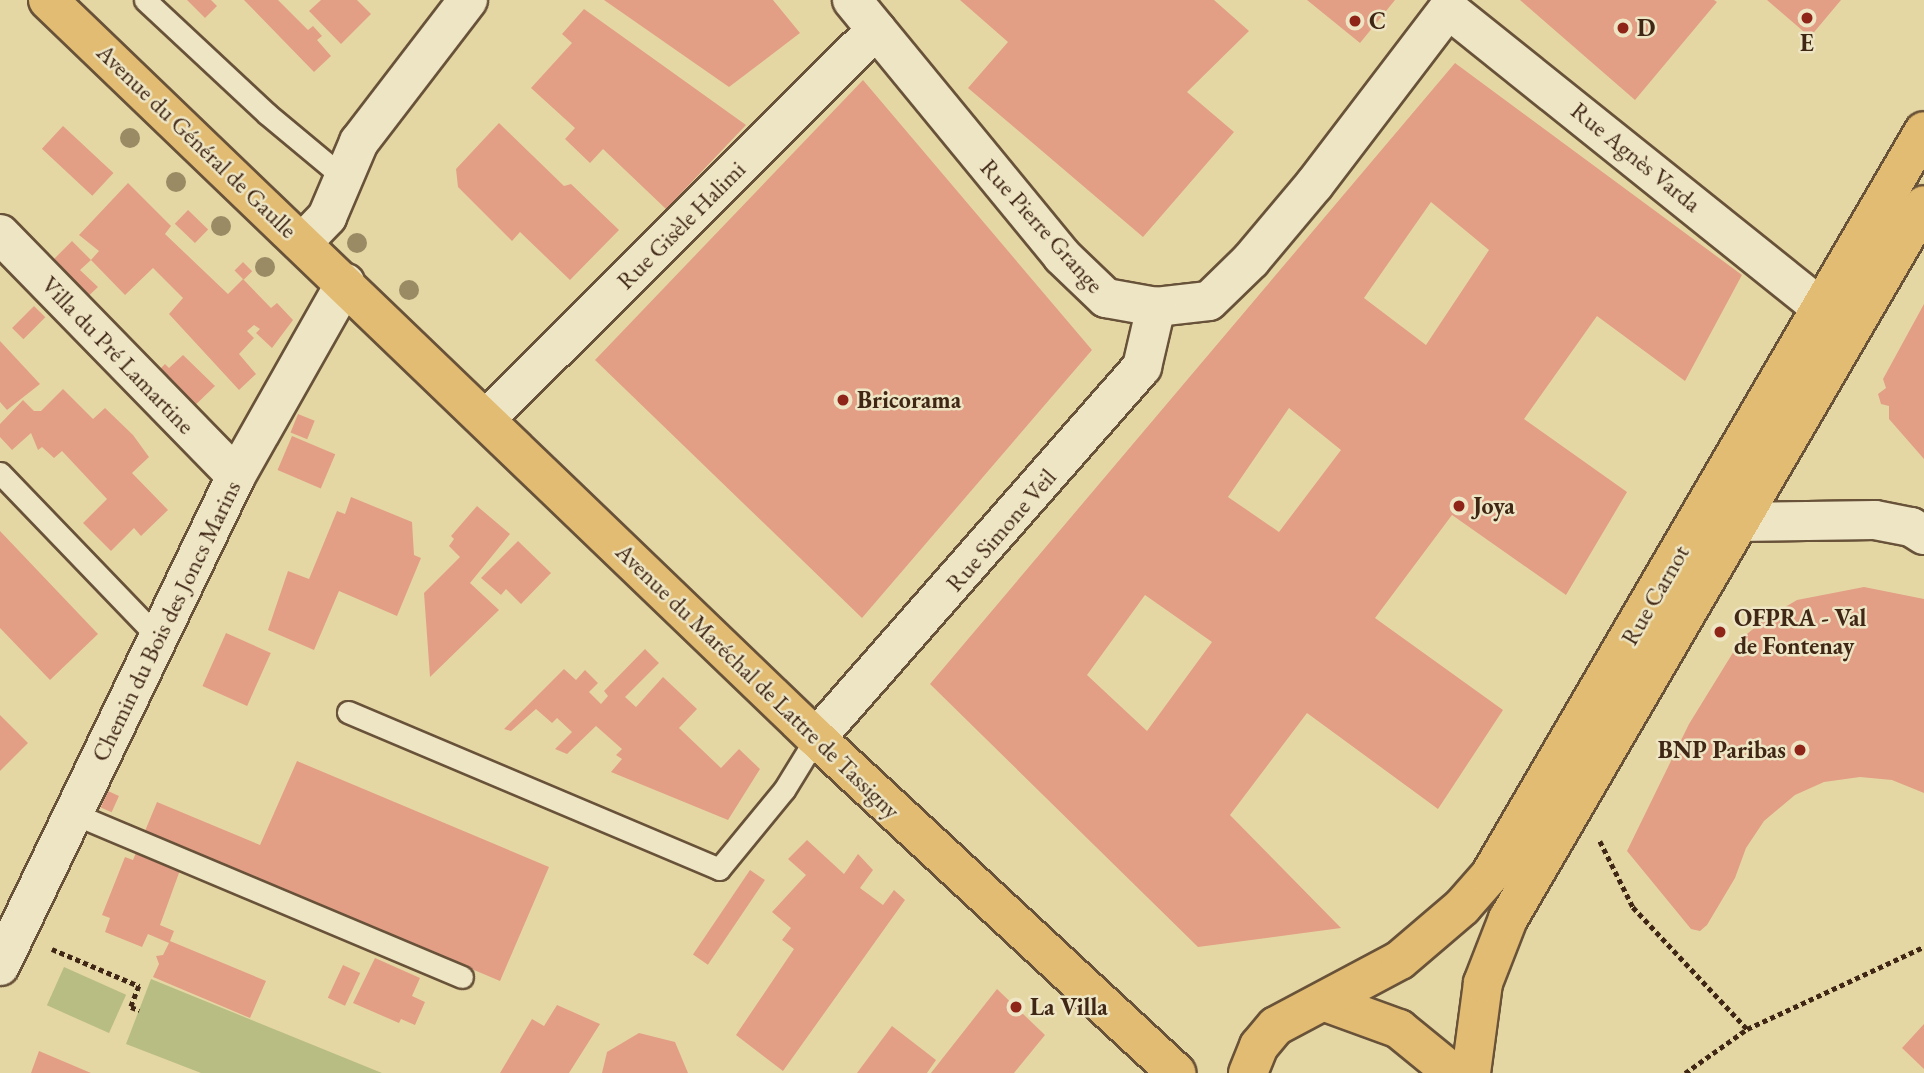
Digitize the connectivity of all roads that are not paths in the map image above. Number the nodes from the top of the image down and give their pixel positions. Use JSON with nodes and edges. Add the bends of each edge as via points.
{"nodes":[{"id":1,"x":48,"y":0,"type":"edge"},
{"id":2,"x":145,"y":0,"type":"edge"},
{"id":3,"x":468,"y":0,"type":"edge"},
{"id":4,"x":852,"y":0,"type":"edge"},
{"id":5,"x":1451,"y":4,"type":"edge"},
{"id":6,"x":876,"y":30,"type":"junction"},
{"id":7,"x":1924,"y":131,"type":"edge"},
{"id":8,"x":344,"y":177,"type":"junction"},
{"id":9,"x":1924,"y":205,"type":"edge"},
{"id":10,"x":0,"y":234,"type":"edge"},
{"id":11,"x":303,"y":242,"type":"junction"},
{"id":12,"x":345,"y":282,"type":"junction"},
{"id":13,"x":1156,"y":307,"type":"junction"},
{"id":14,"x":1823,"y":309,"type":"junction"},
{"id":15,"x":486,"y":419,"type":"junction"},
{"id":16,"x":0,"y":473,"type":"edge"},
{"id":17,"x":236,"y":476,"type":"junction"},
{"id":18,"x":1739,"y":522,"type":"junction"},
{"id":19,"x":1924,"y":535,"type":"edge"},
{"id":20,"x":160,"y":639,"type":"junction"},
{"id":21,"x":348,"y":712,"type":"dead end"},
{"id":22,"x":816,"y":738,"type":"junction"},
{"id":23,"x":72,"y":813,"type":"junction"},
{"id":24,"x":6,"y":950,"type":"edge"},
{"id":25,"x":462,"y":977,"type":"dead end"},
{"id":26,"x":1325,"y":1002,"type":"junction"},
{"id":27,"x":1176,"y":1073,"type":"edge"},
{"id":28,"x":1248,"y":1073,"type":"edge"},
{"id":29,"x":1452,"y":1073,"type":"edge"},
{"id":30,"x":1471,"y":1073,"type":"edge"}],
"edges":[{"from":1,"to":11,"type":"main road","name":"Avenue du Général de Gaulle"},
{"from":2,"to":8,"type":"lane","via":[[266,113]]},
{"from":3,"to":8,"type":"street","via":[[359,142]]},
{"from":4,"to":6,"type":"street","name":"Rue Pierre Grange"},
{"from":5,"to":13,"type":"street","name":"Rue Pierre Grange","via":[[1251,261],[1209,302]]},
{"from":5,"to":14,"type":"street","name":"Rue Agnès Varda"},
{"from":6,"to":13,"type":"street","name":"Rue Pierre Grange","via":[[1062,256],[1106,299]]},
{"from":6,"to":15,"type":"street","name":"Rue Gisèle Halimi"},
{"from":7,"to":14,"type":"main road","name":"Rue Carnot"},
{"from":8,"to":11,"type":"street","via":[[327,217]]},
{"from":9,"to":18,"type":"main road","name":"Rue Carnot"},
{"from":10,"to":17,"type":"street","name":"Villa du Pré Lamartine"},
{"from":11,"to":12,"type":"main road","name":"Avenue du Général de Gaulle"},
{"from":12,"to":15,"type":"main road","name":"Avenue du Maréchal de Lattre de Tassigny"},
{"from":12,"to":17,"type":"street","name":"Chemin du Bois des Joncs Marins"},
{"from":13,"to":22,"type":"street","name":"Rue Simone Veil","via":[[1142,367]]},
{"from":14,"to":26,"type":"main road","name":"Rue Carnot","via":[[1490,876],[1462,907],[1400,960]]},
{"from":15,"to":22,"type":"main road","name":"Avenue du Maréchal de Lattre de Tassigny"},
{"from":16,"to":20,"type":"lane"},
{"from":17,"to":20,"type":"street","name":"Chemin du Bois des Joncs Marins"},
{"from":18,"to":19,"type":"street","via":[[1875,520],[1911,527]]},
{"from":18,"to":30,"type":"main road","name":"Rue Carnot","via":[[1495,946],[1475,1020]]},
{"from":20,"to":23,"type":"street","name":"Chemin du Bois des Joncs Marins"},
{"from":21,"to":22,"type":"lane","via":[[719,869],[784,790]]},
{"from":22,"to":27,"type":"main road","name":"Avenue du Maréchal de Lattre de Tassigny"},
{"from":23,"to":24,"type":"street","name":"Chemin du Bois des Joncs Marins"},
{"from":23,"to":25,"type":"lane"},
{"from":26,"to":28,"type":"main road","name":"Rue Carnot","via":[[1276,1026],[1259,1046]]},
{"from":26,"to":29,"type":"main road","via":[[1399,1029]]}]}
